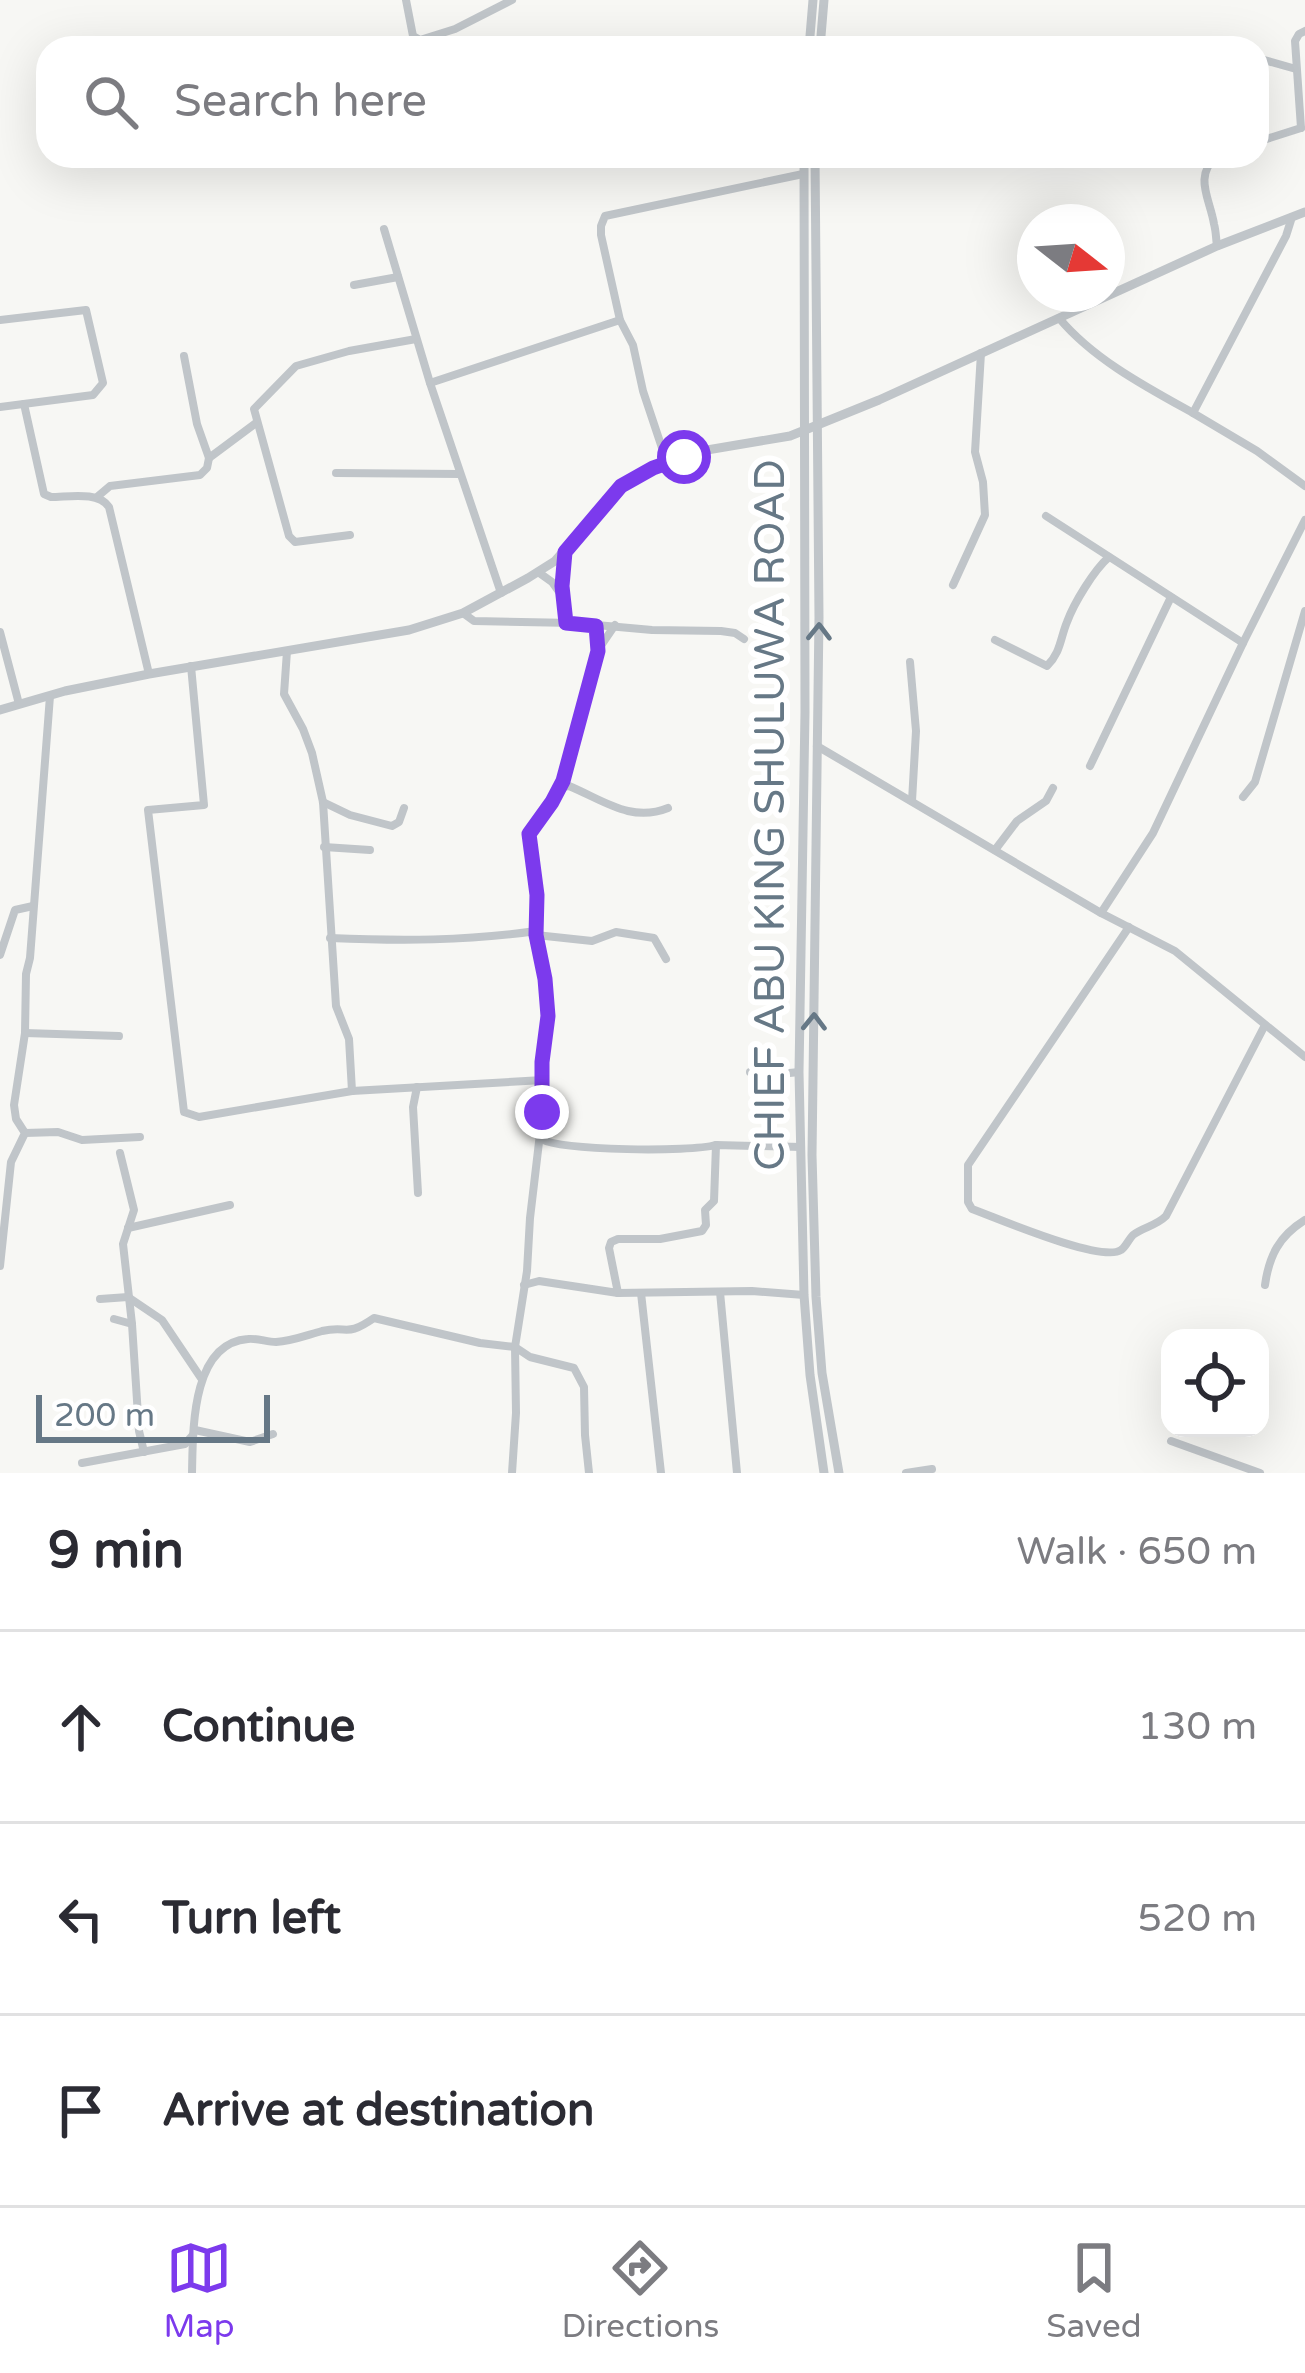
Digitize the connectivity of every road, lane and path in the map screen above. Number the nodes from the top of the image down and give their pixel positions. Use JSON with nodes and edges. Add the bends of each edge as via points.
{"nodes":[{"id":1,"x":406,"y":0,"type":"edge"},
{"id":2,"x":512,"y":0,"type":"edge"},
{"id":3,"x":813,"y":0,"type":"edge"},
{"id":4,"x":824,"y":0,"type":"edge"},
{"id":5,"x":1305,"y":31,"type":"edge"},
{"id":6,"x":413,"y":36,"type":"edge"},
{"id":7,"x":434,"y":36,"type":"edge"},
{"id":8,"x":810,"y":36,"type":"edge"},
{"id":9,"x":821,"y":36,"type":"edge"},
{"id":10,"x":1269,"y":61,"type":"edge"},
{"id":11,"x":1296,"y":69,"type":"junction"},
{"id":12,"x":1303,"y":128,"type":"edge"},
{"id":13,"x":1269,"y":138,"type":"edge"},
{"id":14,"x":803,"y":168,"type":"edge"},
{"id":15,"x":815,"y":168,"type":"edge"},
{"id":16,"x":1206,"y":168,"type":"edge"},
{"id":17,"x":803,"y":173,"type":"junction"},
{"id":18,"x":1305,"y":212,"type":"edge"},
{"id":19,"x":1292,"y":216,"type":"junction"},
{"id":20,"x":384,"y":229,"type":"dead end"},
{"id":21,"x":1217,"y":246,"type":"junction"},
{"id":22,"x":398,"y":277,"type":"junction"},
{"id":23,"x":354,"y":285,"type":"dead end"},
{"id":24,"x":1059,"y":318,"type":"junction"},
{"id":25,"x":0,"y":320,"type":"edge"},
{"id":26,"x":620,"y":320,"type":"junction"},
{"id":27,"x":416,"y":339,"type":"junction"},
{"id":28,"x":981,"y":353,"type":"junction"},
{"id":29,"x":184,"y":356,"type":"dead end"},
{"id":30,"x":430,"y":383,"type":"junction"},
{"id":31,"x":24,"y":404,"type":"junction"},
{"id":32,"x":0,"y":407,"type":"edge"},
{"id":33,"x":1192,"y":413,"type":"junction"},
{"id":34,"x":256,"y":423,"type":"junction"},
{"id":35,"x":817,"y":424,"type":"junction"},
{"id":36,"x":805,"y":430,"type":"junction"},
{"id":37,"x":209,"y":458,"type":"junction"},
{"id":38,"x":667,"y":463,"type":"junction"},
{"id":39,"x":336,"y":472,"type":"dead end"},
{"id":40,"x":460,"y":474,"type":"junction"},
{"id":41,"x":1305,"y":486,"type":"edge"},
{"id":42,"x":97,"y":497,"type":"junction"},
{"id":43,"x":1046,"y":516,"type":"dead end"},
{"id":44,"x":1305,"y":520,"type":"edge"},
{"id":45,"x":350,"y":536,"type":"dead end"},
{"id":46,"x":565,"y":552,"type":"junction"},
{"id":47,"x":1108,"y":557,"type":"junction"},
{"id":48,"x":538,"y":572,"type":"junction"},
{"id":49,"x":953,"y":585,"type":"dead end"},
{"id":50,"x":501,"y":593,"type":"junction"},
{"id":51,"x":562,"y":597,"type":"junction"},
{"id":52,"x":1171,"y":597,"type":"junction"},
{"id":53,"x":1305,"y":610,"type":"edge"},
{"id":54,"x":463,"y":613,"type":"junction"},
{"id":55,"x":566,"y":623,"type":"junction"},
{"id":56,"x":596,"y":626,"type":"junction"},
{"id":57,"x":615,"y":626,"type":"junction"},
{"id":58,"x":0,"y":632,"type":"edge"},
{"id":59,"x":744,"y":639,"type":"dead end"},
{"id":60,"x":995,"y":640,"type":"dead end"},
{"id":61,"x":1243,"y":643,"type":"junction"},
{"id":62,"x":287,"y":651,"type":"junction"},
{"id":63,"x":598,"y":651,"type":"junction"},
{"id":64,"x":910,"y":662,"type":"dead end"},
{"id":65,"x":191,"y":666,"type":"junction"},
{"id":66,"x":149,"y":674,"type":"junction"},
{"id":67,"x":50,"y":696,"type":"junction"},
{"id":68,"x":20,"y":704,"type":"junction"},
{"id":69,"x":0,"y":710,"type":"edge"},
{"id":70,"x":817,"y":746,"type":"junction"},
{"id":71,"x":1090,"y":766,"type":"dead end"},
{"id":72,"x":564,"y":784,"type":"junction"},
{"id":73,"x":1053,"y":788,"type":"dead end"},
{"id":74,"x":1244,"y":797,"type":"dead end"},
{"id":75,"x":323,"y":802,"type":"junction"},
{"id":76,"x":912,"y":802,"type":"junction"},
{"id":77,"x":404,"y":808,"type":"dead end"},
{"id":78,"x":668,"y":808,"type":"dead end"},
{"id":79,"x":324,"y":847,"type":"junction"},
{"id":80,"x":370,"y":850,"type":"dead end"},
{"id":81,"x":995,"y":850,"type":"junction"},
{"id":82,"x":33,"y":906,"type":"junction"},
{"id":83,"x":1101,"y":914,"type":"junction"},
{"id":84,"x":802,"y":917,"type":"junction"},
{"id":85,"x":815,"y":918,"type":"junction"},
{"id":86,"x":1129,"y":927,"type":"junction"},
{"id":87,"x":536,"y":933,"type":"junction"},
{"id":88,"x":330,"y":938,"type":"junction"},
{"id":89,"x":0,"y":955,"type":"edge"},
{"id":90,"x":666,"y":959,"type":"dead end"},
{"id":91,"x":1264,"y":1025,"type":"junction"},
{"id":92,"x":25,"y":1033,"type":"junction"},
{"id":93,"x":119,"y":1036,"type":"dead end"},
{"id":94,"x":1305,"y":1058,"type":"edge"},
{"id":95,"x":750,"y":1072,"type":"dead end"},
{"id":96,"x":799,"y":1072,"type":"junction"},
{"id":97,"x":543,"y":1080,"type":"junction"},
{"id":98,"x":417,"y":1088,"type":"junction"},
{"id":99,"x":352,"y":1091,"type":"junction"},
{"id":100,"x":25,"y":1133,"type":"junction"},
{"id":101,"x":140,"y":1137,"type":"dead end"},
{"id":102,"x":540,"y":1138,"type":"junction"},
{"id":103,"x":716,"y":1145,"type":"junction"},
{"id":104,"x":801,"y":1147,"type":"junction"},
{"id":105,"x":120,"y":1153,"type":"dead end"},
{"id":106,"x":418,"y":1193,"type":"dead end"},
{"id":107,"x":230,"y":1205,"type":"dead end"},
{"id":108,"x":1305,"y":1220,"type":"edge"},
{"id":109,"x":128,"y":1228,"type":"junction"},
{"id":110,"x":0,"y":1255,"type":"edge"},
{"id":111,"x":0,"y":1266,"type":"edge"},
{"id":112,"x":527,"y":1271,"type":"junction"},
{"id":113,"x":539,"y":1281,"type":"junction"},
{"id":114,"x":524,"y":1285,"type":"junction"},
{"id":115,"x":1264,"y":1285,"type":"dead end"},
{"id":116,"x":720,"y":1292,"type":"junction"},
{"id":117,"x":618,"y":1293,"type":"junction"},
{"id":118,"x":641,"y":1293,"type":"junction"},
{"id":119,"x":803,"y":1295,"type":"junction"},
{"id":120,"x":128,"y":1297,"type":"junction"},
{"id":121,"x":100,"y":1299,"type":"dead end"},
{"id":122,"x":114,"y":1319,"type":"dead end"},
{"id":123,"x":132,"y":1324,"type":"junction"},
{"id":124,"x":515,"y":1348,"type":"junction"},
{"id":125,"x":201,"y":1378,"type":"junction"},
{"id":126,"x":194,"y":1431,"type":"junction"},
{"id":127,"x":273,"y":1433,"type":"dead end"},
{"id":128,"x":1171,"y":1442,"type":"dead end"},
{"id":129,"x":144,"y":1452,"type":"junction"},
{"id":130,"x":835,"y":1452,"type":"junction"},
{"id":131,"x":820,"y":1454,"type":"junction"},
{"id":132,"x":82,"y":1462,"type":"dead end"},
{"id":133,"x":932,"y":1469,"type":"dead end"},
{"id":134,"x":192,"y":1473,"type":"edge"},
{"id":135,"x":512,"y":1473,"type":"edge"},
{"id":136,"x":589,"y":1473,"type":"edge"},
{"id":137,"x":661,"y":1473,"type":"edge"},
{"id":138,"x":737,"y":1473,"type":"edge"},
{"id":139,"x":824,"y":1473,"type":"edge"},
{"id":140,"x":839,"y":1473,"type":"edge"},
{"id":141,"x":906,"y":1473,"type":"edge"},
{"id":142,"x":1260,"y":1473,"type":"edge"}],
"edges":[{"from":1,"to":6,"type":"street"},
{"from":2,"to":7,"type":"street"},
{"from":3,"to":8,"type":"street"},
{"from":4,"to":9,"type":"street"},
{"from":5,"to":11,"type":"street","via":[[1295,40]]},
{"from":10,"to":11,"type":"street"},
{"from":11,"to":12,"type":"street"},
{"from":12,"to":13,"type":"street"},
{"from":14,"to":17,"type":"street","name":"CHIEF ABU KING SHULUWA ROAD"},
{"from":15,"to":35,"type":"street"},
{"from":16,"to":21,"type":"street"},
{"from":17,"to":26,"type":"street","via":[[605,216],[601,235]]},
{"from":17,"to":36,"type":"street","name":"CHIEF ABU KING SHULUWA ROAD"},
{"from":18,"to":19,"type":"street"},
{"from":19,"to":21,"type":"street"},
{"from":19,"to":33,"type":"street"},
{"from":20,"to":22,"type":"street"},
{"from":21,"to":24,"type":"street"},
{"from":22,"to":23,"type":"street"},
{"from":22,"to":27,"type":"street"},
{"from":24,"to":28,"type":"street"},
{"from":24,"to":33,"type":"street","via":[[1086,345]]},
{"from":25,"to":31,"type":"street","via":[[86,310],[100,390]]},
{"from":26,"to":30,"type":"street"},
{"from":26,"to":38,"type":"street"},
{"from":27,"to":30,"type":"street"},
{"from":27,"to":34,"type":"street","via":[[296,366],[254,409]]},
{"from":28,"to":35,"type":"street"},
{"from":28,"to":49,"type":"street","via":[[975,452],[985,515]]},
{"from":29,"to":37,"type":"street"},
{"from":30,"to":40,"type":"street"},
{"from":31,"to":32,"type":"street"},
{"from":31,"to":42,"type":"street","via":[[44,494]]},
{"from":33,"to":41,"type":"street"},
{"from":34,"to":37,"type":"street"},
{"from":34,"to":45,"type":"street","via":[[289,536]]},
{"from":35,"to":36,"type":"street"},
{"from":70,"to":35,"type":"street","one_way":true},
{"from":36,"to":38,"type":"street"},
{"from":36,"to":84,"type":"street","name":"CHIEF ABU KING SHULUWA ROAD"},
{"from":37,"to":42,"type":"street","via":[[200,475],[110,486]]},
{"from":38,"to":46,"type":"street","via":[[621,486]]},
{"from":39,"to":40,"type":"street"},
{"from":40,"to":50,"type":"street"},
{"from":42,"to":66,"type":"street","via":[[109,507]]},
{"from":43,"to":47,"type":"street"},
{"from":44,"to":61,"type":"street"},
{"from":46,"to":48,"type":"street"},
{"from":46,"to":51,"type":"street"},
{"from":47,"to":52,"type":"street"},
{"from":47,"to":60,"type":"street","via":[[1047,666]]},
{"from":48,"to":50,"type":"street"},
{"from":48,"to":51,"type":"street"},
{"from":50,"to":54,"type":"street"},
{"from":51,"to":55,"type":"street"},
{"from":52,"to":61,"type":"street"},
{"from":52,"to":71,"type":"street"},
{"from":53,"to":74,"type":"street","via":[[1266,749]]},
{"from":54,"to":55,"type":"street","via":[[474,621]]},
{"from":54,"to":62,"type":"street"},
{"from":55,"to":56,"type":"street"},
{"from":56,"to":57,"type":"street"},
{"from":56,"to":63,"type":"street"},
{"from":57,"to":59,"type":"street"},
{"from":57,"to":63,"type":"street"},
{"from":58,"to":68,"type":"street"},
{"from":61,"to":83,"type":"street","via":[[1154,833]]},
{"from":62,"to":65,"type":"street"},
{"from":62,"to":75,"type":"street","via":[[284,694],[308,741]]},
{"from":63,"to":72,"type":"street"},
{"from":64,"to":76,"type":"street"},
{"from":65,"to":66,"type":"street"},
{"from":65,"to":99,"type":"street","via":[[204,805],[148,810],[184,1112],[199,1117]]},
{"from":66,"to":67,"type":"street"},
{"from":67,"to":68,"type":"street"},
{"from":67,"to":82,"type":"street"},
{"from":68,"to":69,"type":"street"},
{"from":70,"to":76,"type":"street"},
{"from":70,"to":85,"type":"street"},
{"from":72,"to":78,"type":"street","via":[[620,810],[649,815]]},
{"from":72,"to":87,"type":"street","via":[[529,834]]},
{"from":73,"to":81,"type":"street"},
{"from":75,"to":77,"type":"street","via":[[392,826]]},
{"from":75,"to":79,"type":"street"},
{"from":76,"to":81,"type":"street"},
{"from":79,"to":80,"type":"street"},
{"from":79,"to":88,"type":"street"},
{"from":81,"to":83,"type":"street"},
{"from":82,"to":89,"type":"street","via":[[15,910]]},
{"from":82,"to":92,"type":"street"},
{"from":83,"to":86,"type":"street"},
{"from":84,"to":85,"type":"street"},
{"from":84,"to":96,"type":"street","name":"CHIEF ABU KING SHULUWA ROAD"},
{"from":130,"to":85,"type":"street","one_way":true,"via":[[816,1297]]},
{"from":86,"to":91,"type":"street","via":[[1175,951]]},
{"from":86,"to":91,"type":"street","via":[[968,1166],[972,1208],[1085,1250],[1120,1251],[1166,1216]]},
{"from":87,"to":88,"type":"street"},
{"from":87,"to":90,"type":"street","via":[[592,941],[616,932],[646,936]]},
{"from":87,"to":97,"type":"street","via":[[548,1016]]},
{"from":88,"to":99,"type":"street"},
{"from":91,"to":94,"type":"street"},
{"from":92,"to":93,"type":"street"},
{"from":92,"to":100,"type":"street","via":[[14,1105]]},
{"from":95,"to":96,"type":"street"},
{"from":96,"to":104,"type":"street","name":"CHIEF ABU KING SHULUWA ROAD"},
{"from":97,"to":98,"type":"street"},
{"from":97,"to":102,"type":"street"},
{"from":98,"to":99,"type":"street"},
{"from":98,"to":106,"type":"street"},
{"from":100,"to":101,"type":"street"},
{"from":100,"to":110,"type":"street","via":[[10,1162]]},
{"from":102,"to":103,"type":"street","via":[[555,1145]]},
{"from":102,"to":112,"type":"street"},
{"from":103,"to":104,"type":"street"},
{"from":103,"to":117,"type":"street","via":[[706,1225],[611,1242]]},
{"from":104,"to":119,"type":"street","name":"CHIEF ABU KING SHULUWA ROAD"},
{"from":105,"to":109,"type":"street","via":[[134,1210]]},
{"from":107,"to":109,"type":"street"},
{"from":108,"to":115,"type":"street","via":[[1279,1241]]},
{"from":109,"to":120,"type":"street"},
{"from":110,"to":111,"type":"street"},
{"from":112,"to":113,"type":"street"},
{"from":112,"to":114,"type":"street"},
{"from":113,"to":114,"type":"street"},
{"from":113,"to":117,"type":"street"},
{"from":114,"to":124,"type":"street"},
{"from":116,"to":118,"type":"street"},
{"from":116,"to":119,"type":"street"},
{"from":116,"to":138,"type":"street"},
{"from":117,"to":118,"type":"street"},
{"from":118,"to":137,"type":"street"},
{"from":119,"to":131,"type":"street","name":"CHIEF ABU KING SHULUWA ROAD"},
{"from":120,"to":121,"type":"street"},
{"from":120,"to":123,"type":"street"},
{"from":120,"to":125,"type":"street","via":[[162,1320]]},
{"from":122,"to":123,"type":"street"},
{"from":123,"to":129,"type":"street"},
{"from":124,"to":125,"type":"street","via":[[374,1318],[354,1332],[246,1338],[215,1355]]},
{"from":124,"to":135,"type":"street"},
{"from":124,"to":136,"type":"street","via":[[574,1368],[582,1379]]},
{"from":125,"to":126,"type":"street"},
{"from":126,"to":127,"type":"street","via":[[250,1442]]},
{"from":126,"to":129,"type":"street","via":[[185,1444]]},
{"from":126,"to":134,"type":"street"},
{"from":128,"to":142,"type":"street"},
{"from":129,"to":132,"type":"street"},
{"from":130,"to":131,"type":"street"},
{"from":130,"to":140,"type":"street"},
{"from":131,"to":139,"type":"street","name":"CHIEF ABU KING SHULUWA ROAD"},
{"from":133,"to":141,"type":"street"}]}
